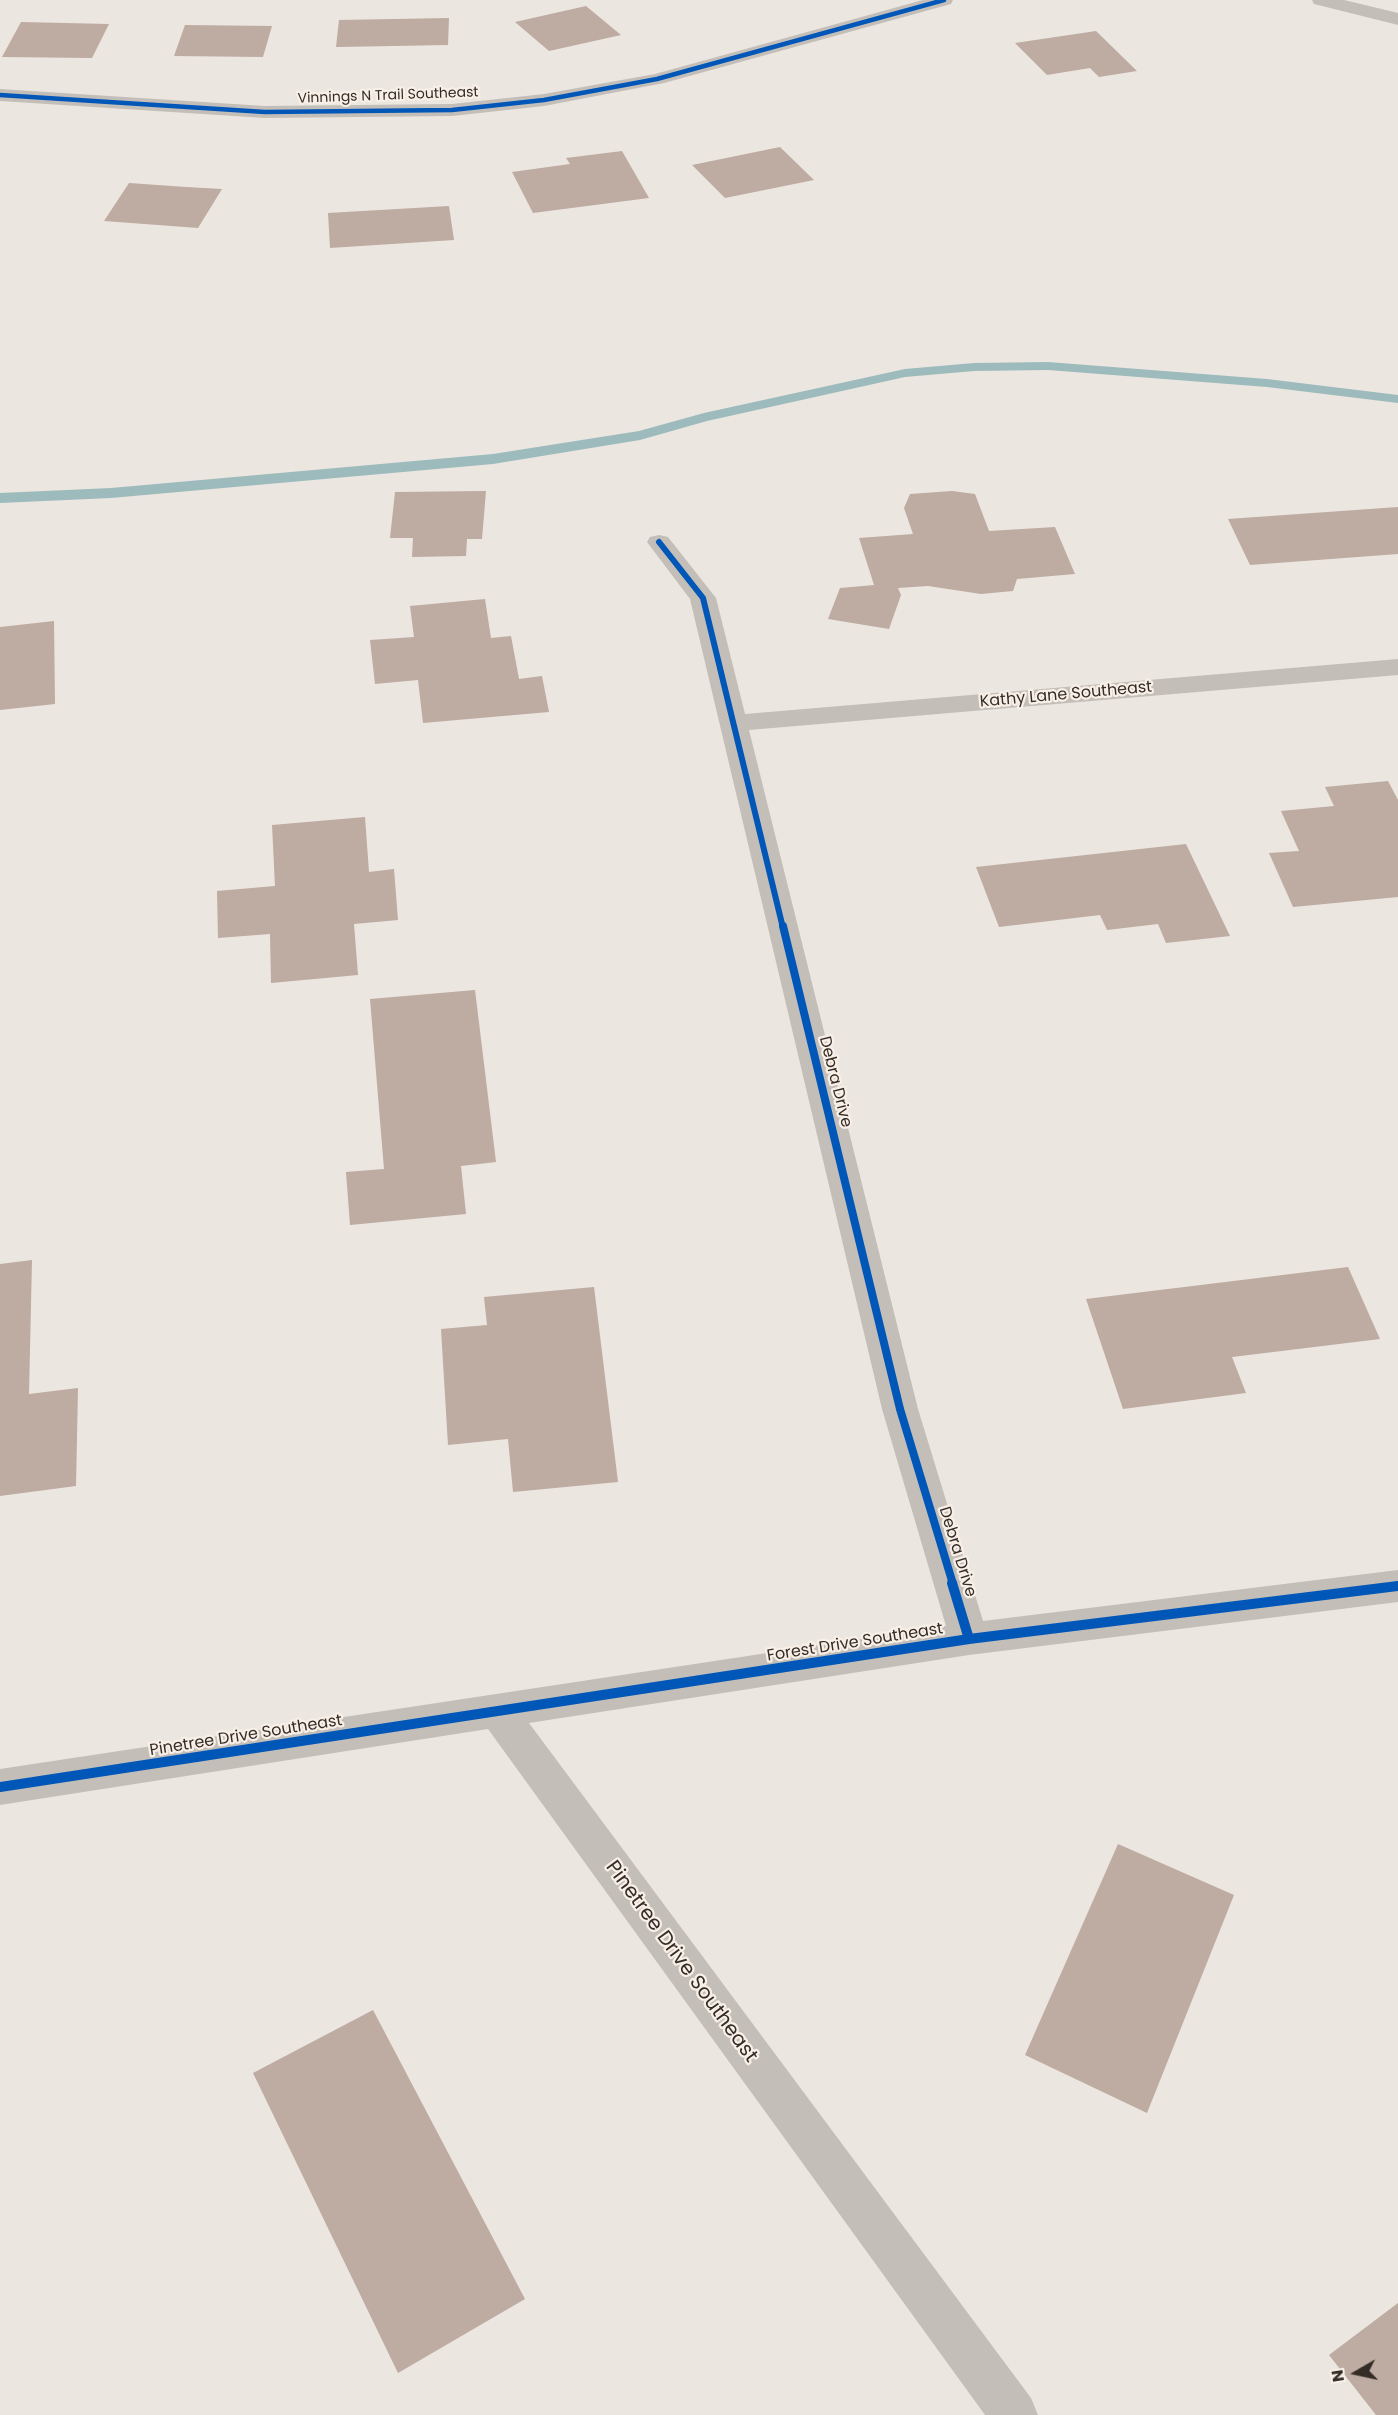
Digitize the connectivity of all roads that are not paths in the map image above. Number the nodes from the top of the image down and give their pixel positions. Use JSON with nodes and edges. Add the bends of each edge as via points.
{"nodes":[{"id":1,"x":944,"y":0,"type":"edge"},
{"id":2,"x":1321,"y":0,"type":"edge"},
{"id":3,"x":1398,"y":19,"type":"edge"},
{"id":4,"x":0,"y":95,"type":"edge"},
{"id":5,"x":659,"y":542,"type":"dead end"},
{"id":6,"x":1398,"y":667,"type":"edge"},
{"id":7,"x":735,"y":723,"type":"junction"},
{"id":8,"x":1398,"y":1586,"type":"edge"},
{"id":9,"x":969,"y":1639,"type":"junction"},
{"id":10,"x":497,"y":1711,"type":"junction"},
{"id":11,"x":0,"y":1787,"type":"edge"},
{"id":12,"x":1014,"y":2415,"type":"edge"}],
"edges":[{"from":1,"to":4,"type":"street","name":"Vinnings N Trail Southeast","via":[[657,79],[544,100],[452,110],[266,112]]},
{"from":2,"to":3,"type":"street"},
{"from":5,"to":7,"type":"street","name":"Debra Drive","via":[[703,598]]},
{"from":6,"to":7,"type":"street","name":"Kathy Lane Southeast"},
{"from":7,"to":9,"type":"street","name":"Debra Drive","via":[[900,1409]]},
{"from":8,"to":9,"type":"street","name":"Forest Drive Southeast"},
{"from":9,"to":10,"type":"street","name":"Forest Drive Southeast"},
{"from":10,"to":11,"type":"street","name":"Pinetree Drive Southeast"},
{"from":10,"to":12,"type":"street","name":"Pinetree Drive Southeast"}]}
